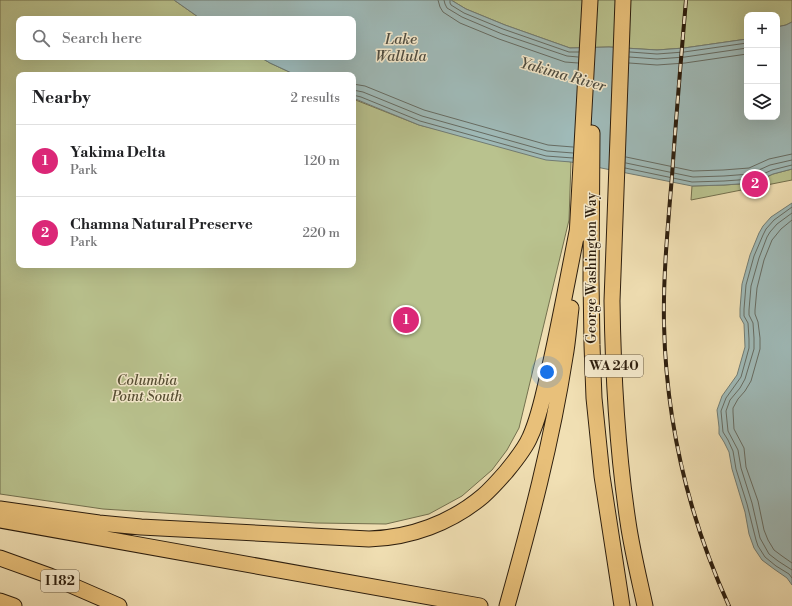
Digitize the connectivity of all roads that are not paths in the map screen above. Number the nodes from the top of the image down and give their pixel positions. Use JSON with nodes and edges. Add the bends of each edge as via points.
{"nodes":[{"id":1,"x":590,"y":0,"type":"edge"},
{"id":2,"x":594,"y":0,"type":"edge"},
{"id":3,"x":623,"y":0,"type":"edge"},
{"id":4,"x":585,"y":206,"type":"junction"},
{"id":5,"x":578,"y":227,"type":"junction"},
{"id":6,"x":0,"y":509,"type":"edge"},
{"id":7,"x":0,"y":520,"type":"edge"},
{"id":8,"x":628,"y":524,"type":"junction"},
{"id":9,"x":0,"y":558,"type":"edge"},
{"id":10,"x":0,"y":601,"type":"edge"},
{"id":11,"x":476,"y":605,"type":"edge"},
{"id":12,"x":10,"y":606,"type":"edge"},
{"id":13,"x":14,"y":606,"type":"edge"},
{"id":14,"x":119,"y":606,"type":"edge"},
{"id":15,"x":507,"y":606,"type":"edge"},
{"id":16,"x":622,"y":606,"type":"edge"},
{"id":17,"x":638,"y":606,"type":"edge"},
{"id":18,"x":645,"y":606,"type":"edge"}],
"edges":[{"from":1,"to":4,"type":"highway","number":"WA 240"},
{"from":2,"to":4,"type":"highway","name":"George Washington Way"},
{"from":3,"to":8,"type":"highway","number":"WA 240","via":[[612,301],[616,412]]},
{"from":4,"to":5,"type":"highway","number":"WA 240"},
{"from":4,"to":16,"type":"highway","name":"George Washington Way","via":[[594,398],[602,476]]},
{"from":5,"to":6,"type":"highway","via":[[542,402],[530,438],[513,463],[483,496],[443,522],[400,536],[369,540],[141,527]]},
{"from":5,"to":15,"type":"highway","number":"WA 240","via":[[567,343],[555,414],[536,500]]},
{"from":7,"to":11,"type":"highway"},
{"from":8,"to":17,"type":"highway"},
{"from":8,"to":18,"type":"highway","number":"WA 240"},
{"from":9,"to":14,"type":"highway","number":"I 182","via":[[50,576]]},
{"from":10,"to":12,"type":"highway"},
{"from":10,"to":13,"type":"highway"}]}
